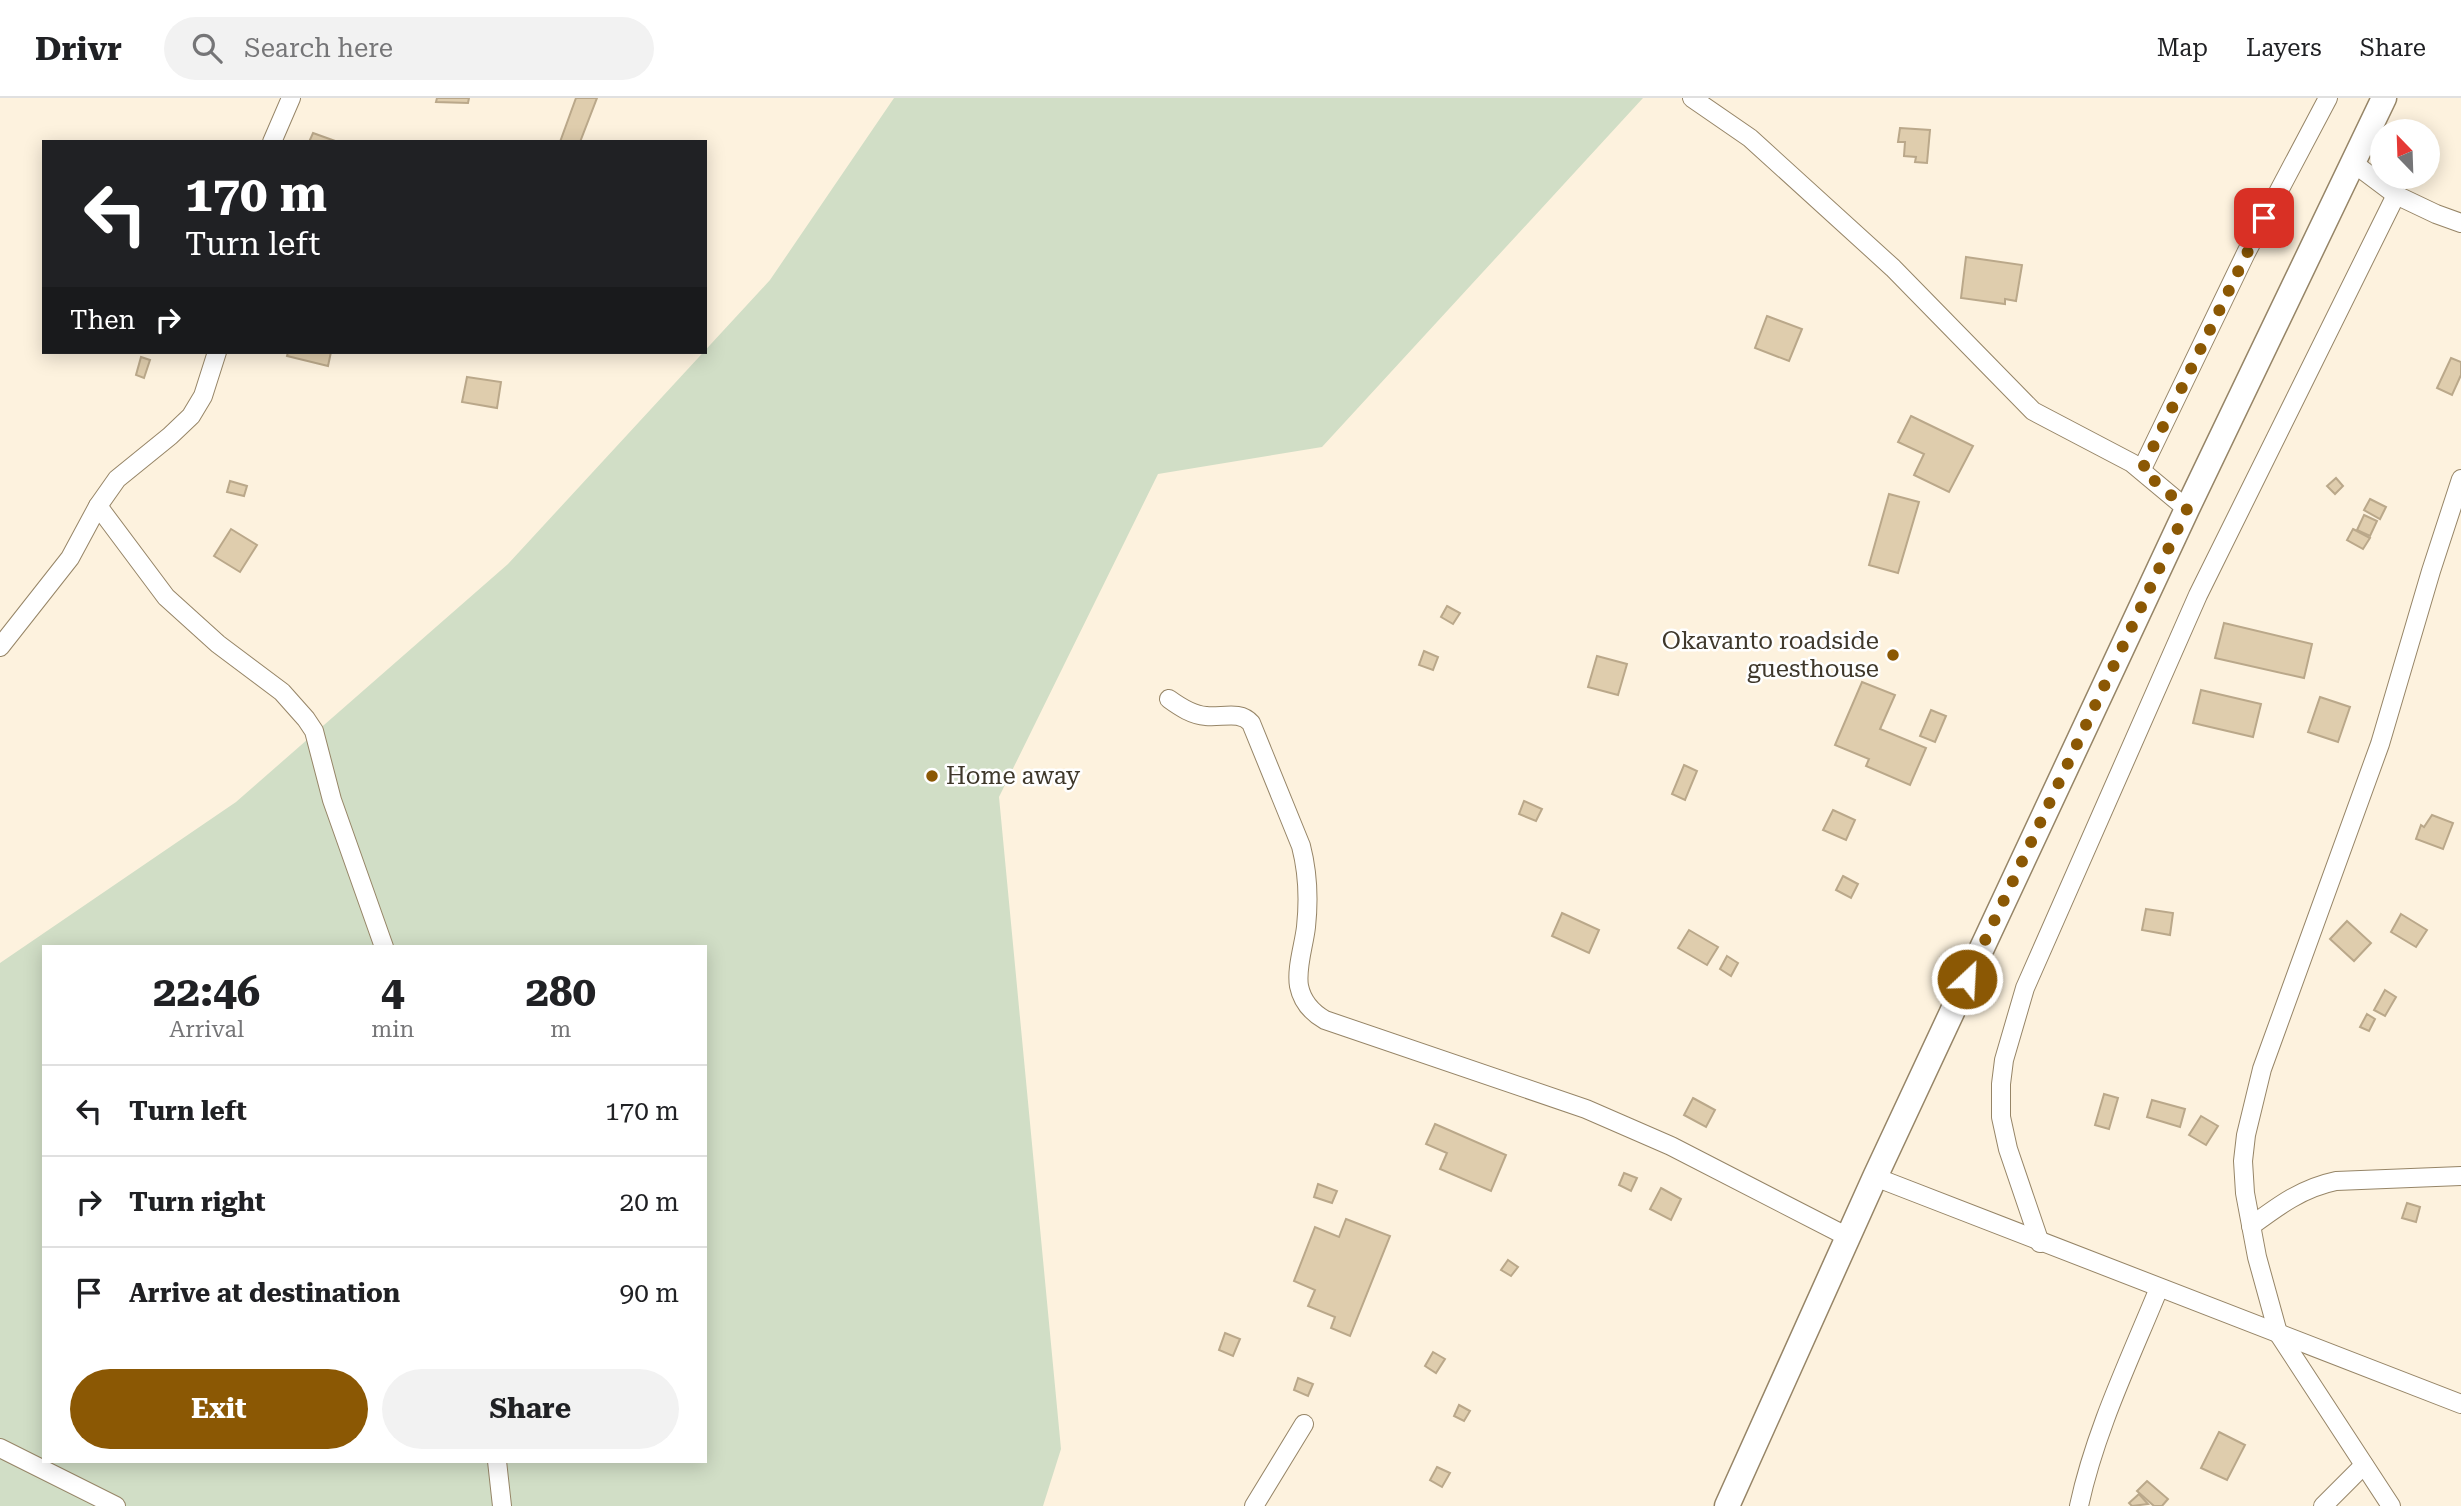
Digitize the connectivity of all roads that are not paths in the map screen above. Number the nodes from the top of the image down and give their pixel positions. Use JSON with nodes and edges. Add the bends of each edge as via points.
{"nodes":[{"id":1,"x":291,"y":98,"type":"edge"},
{"id":2,"x":1692,"y":98,"type":"edge"},
{"id":3,"x":2328,"y":98,"type":"edge"},
{"id":4,"x":2384,"y":98,"type":"edge"},
{"id":5,"x":273,"y":140,"type":"edge"},
{"id":6,"x":2352,"y":162,"type":"junction"},
{"id":7,"x":2396,"y":195,"type":"junction"},
{"id":8,"x":2461,"y":223,"type":"edge"},
{"id":9,"x":216,"y":354,"type":"edge"},
{"id":10,"x":2142,"y":470,"type":"junction"},
{"id":11,"x":2461,"y":479,"type":"edge"},
{"id":12,"x":98,"y":506,"type":"junction"},
{"id":13,"x":2187,"y":509,"type":"junction"},
{"id":14,"x":0,"y":647,"type":"edge"},
{"id":15,"x":1170,"y":699,"type":"dead end"},
{"id":16,"x":383,"y":945,"type":"edge"},
{"id":17,"x":2461,"y":1176,"type":"edge"},
{"id":18,"x":1875,"y":1177,"type":"junction"},
{"id":19,"x":2251,"y":1226,"type":"junction"},
{"id":20,"x":1848,"y":1237,"type":"junction"},
{"id":21,"x":2040,"y":1243,"type":"junction"},
{"id":22,"x":2158,"y":1288,"type":"junction"},
{"id":23,"x":2278,"y":1333,"type":"junction"},
{"id":24,"x":2461,"y":1404,"type":"edge"},
{"id":25,"x":1304,"y":1424,"type":"dead end"},
{"id":26,"x":0,"y":1448,"type":"edge"},
{"id":27,"x":496,"y":1463,"type":"edge"},
{"id":28,"x":2364,"y":1465,"type":"junction"},
{"id":29,"x":116,"y":1506,"type":"edge"},
{"id":30,"x":502,"y":1506,"type":"edge"},
{"id":31,"x":1254,"y":1506,"type":"edge"},
{"id":32,"x":1727,"y":1506,"type":"edge"},
{"id":33,"x":2079,"y":1506,"type":"edge"},
{"id":34,"x":2323,"y":1506,"type":"edge"},
{"id":35,"x":2391,"y":1506,"type":"edge"}],
"edges":[{"from":1,"to":5,"type":"street"},
{"from":2,"to":10,"type":"street","via":[[1750,138],[1893,268],[2033,411]]},
{"from":3,"to":10,"type":"street","via":[[2246,253]]},
{"from":4,"to":6,"type":"main road"},
{"from":6,"to":7,"type":"street"},
{"from":6,"to":13,"type":"main road"},
{"from":7,"to":8,"type":"street"},
{"from":7,"to":21,"type":"street","via":[[2198,595],[2025,988],[2004,1060],[2001,1117]]},
{"from":9,"to":12,"type":"street","via":[[203,396],[191,416],[117,479]]},
{"from":10,"to":13,"type":"street"},
{"from":11,"to":19,"type":"street","via":[[2380,744],[2262,1069],[2243,1161]]},
{"from":12,"to":14,"type":"street","via":[[70,558]]},
{"from":12,"to":16,"type":"street","via":[[166,597],[282,692],[306,719],[319,746],[332,800]]},
{"from":13,"to":18,"type":"main road"},
{"from":15,"to":20,"type":"street","via":[[1198,715],[1238,716],[1251,723],[1306,866],[1306,926],[1299,984],[1315,1014],[1586,1109],[1671,1146]]},
{"from":17,"to":19,"type":"street","via":[[2317,1185]]},
{"from":18,"to":20,"type":"main road"},
{"from":18,"to":21,"type":"street"},
{"from":19,"to":23,"type":"street"},
{"from":20,"to":32,"type":"main road"},
{"from":21,"to":22,"type":"street"},
{"from":22,"to":23,"type":"street"},
{"from":22,"to":33,"type":"street","via":[[2119,1384]]},
{"from":23,"to":24,"type":"street"},
{"from":23,"to":28,"type":"street"},
{"from":25,"to":31,"type":"street"},
{"from":26,"to":29,"type":"street"},
{"from":27,"to":30,"type":"street"},
{"from":28,"to":34,"type":"street"},
{"from":28,"to":35,"type":"street"}]}
